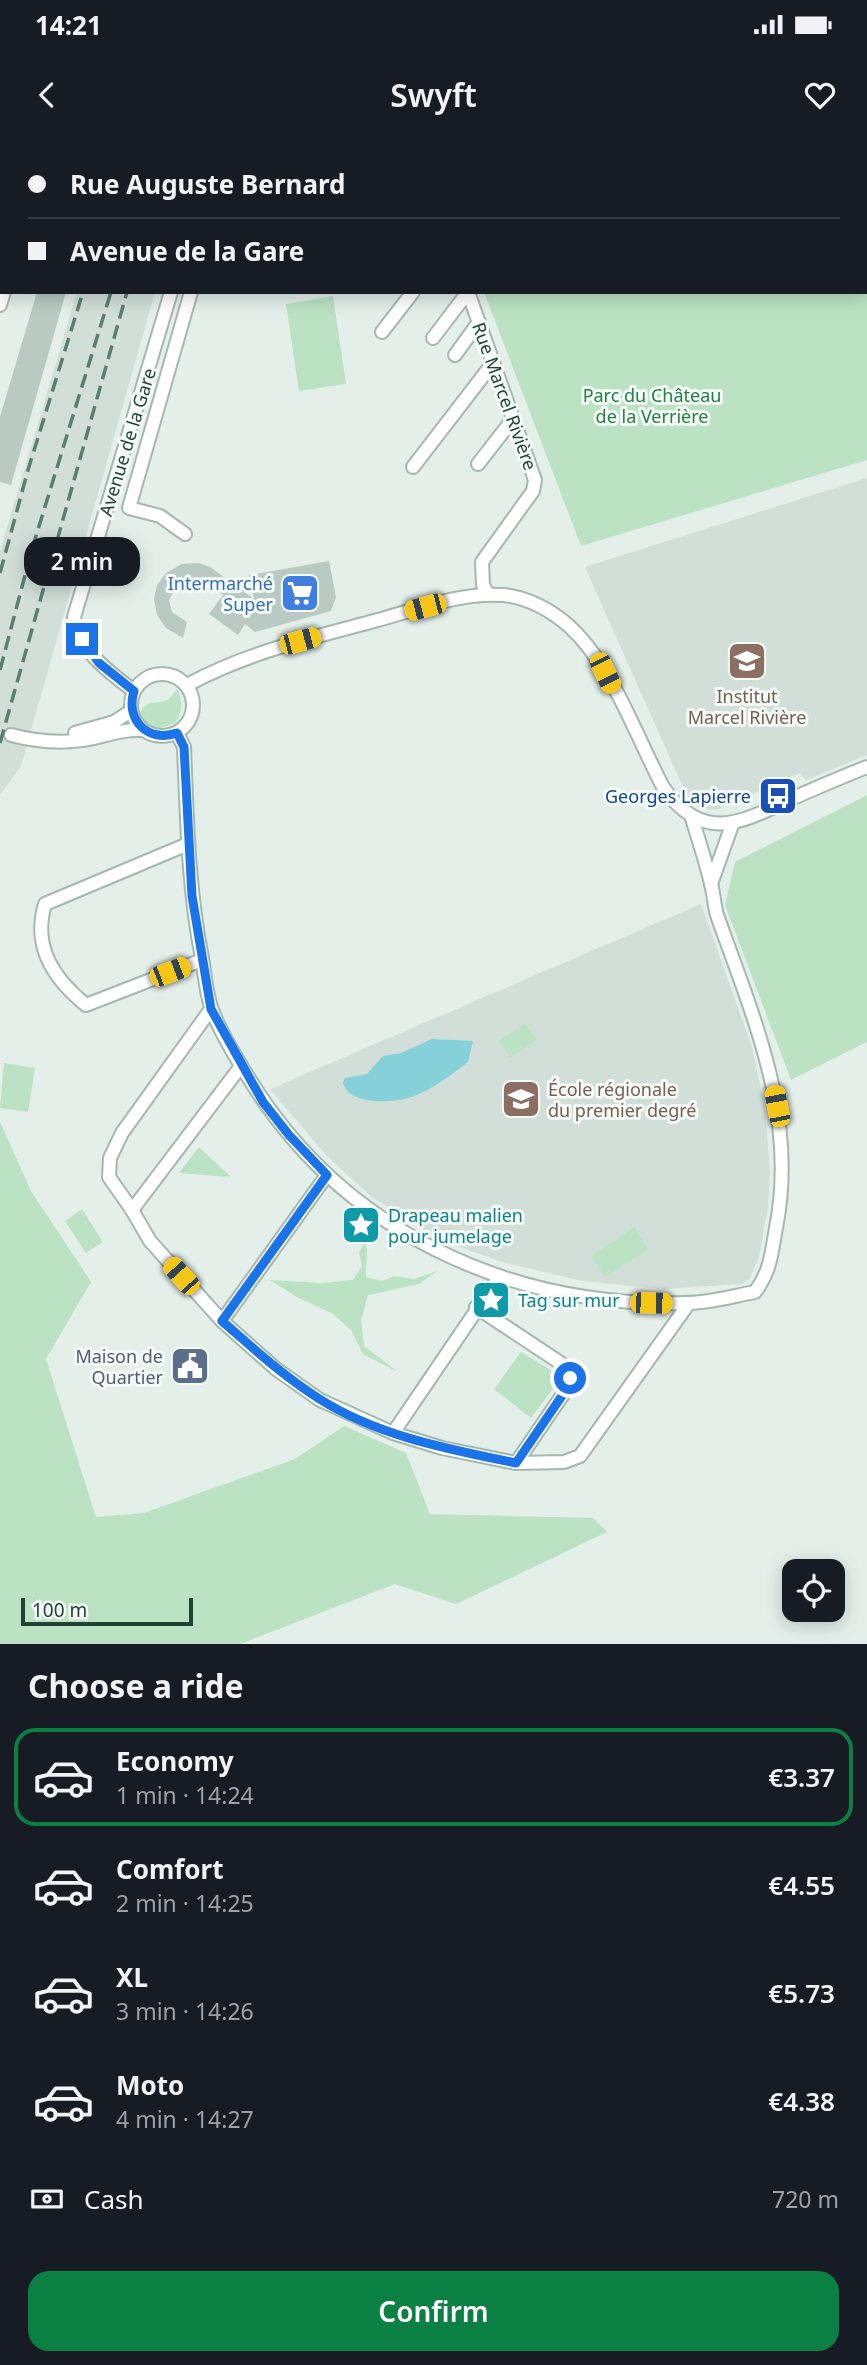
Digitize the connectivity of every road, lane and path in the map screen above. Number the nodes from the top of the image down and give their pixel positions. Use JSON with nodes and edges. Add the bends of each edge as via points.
{"nodes":[{"id":1,"x":170,"y":294,"type":"edge"},
{"id":2,"x":190,"y":294,"type":"edge"},
{"id":3,"x":411,"y":294,"type":"edge"},
{"id":4,"x":466,"y":294,"type":"edge"},
{"id":5,"x":469,"y":294,"type":"edge"},
{"id":6,"x":479,"y":323,"type":"junction"},
{"id":7,"x":382,"y":332,"type":"dead end"},
{"id":8,"x":433,"y":338,"type":"dead end"},
{"id":9,"x":455,"y":355,"type":"dead end"},
{"id":10,"x":493,"y":363,"type":"junction"},
{"id":11,"x":513,"y":419,"type":"junction"},
{"id":12,"x":478,"y":464,"type":"dead end"},
{"id":13,"x":413,"y":467,"type":"dead end"},
{"id":14,"x":109,"y":500,"type":"junction"},
{"id":15,"x":129,"y":508,"type":"junction"},
{"id":16,"x":184,"y":534,"type":"dead end"},
{"id":17,"x":488,"y":595,"type":"junction"},
{"id":18,"x":187,"y":685,"type":"junction"},
{"id":19,"x":134,"y":691,"type":"junction"},
{"id":20,"x":131,"y":711,"type":"junction"},
{"id":21,"x":143,"y":730,"type":"junction"},
{"id":22,"x":177,"y":733,"type":"junction"},
{"id":23,"x":867,"y":767,"type":"edge"},
{"id":24,"x":692,"y":818,"type":"junction"},
{"id":25,"x":732,"y":825,"type":"junction"},
{"id":26,"x":188,"y":844,"type":"junction"},
{"id":27,"x":711,"y":884,"type":"junction"},
{"id":28,"x":202,"y":960,"type":"junction"},
{"id":29,"x":211,"y":1009,"type":"junction"},
{"id":30,"x":241,"y":1066,"type":"junction"},
{"id":31,"x":327,"y":1175,"type":"junction"},
{"id":32,"x":132,"y":1210,"type":"junction"},
{"id":33,"x":499,"y":1277,"type":"junction"},
{"id":34,"x":690,"y":1303,"type":"junction"},
{"id":35,"x":476,"y":1307,"type":"junction"},
{"id":36,"x":222,"y":1321,"type":"junction"},
{"id":37,"x":393,"y":1433,"type":"junction"},
{"id":38,"x":516,"y":1463,"type":"junction"}],
"edges":[{"from":1,"to":14,"type":"street","name":"Avenue de la Gare"},
{"from":2,"to":15,"type":"street"},
{"from":3,"to":7,"type":"street"},
{"from":4,"to":8,"type":"street"},
{"from":5,"to":6,"type":"street","name":"Rue Marcel Rivière"},
{"from":6,"to":9,"type":"street"},
{"from":6,"to":10,"type":"street","name":"Rue Marcel Rivière"},
{"from":10,"to":11,"type":"street","name":"Rue Marcel Rivière"},
{"from":10,"to":13,"type":"street"},
{"from":11,"to":12,"type":"street"},
{"from":11,"to":17,"type":"street","name":"Rue Marcel Rivière","via":[[535,480],[533,491],[482,562]]},
{"from":14,"to":15,"type":"street"},
{"from":14,"to":19,"type":"street","name":"Avenue de la Gare","via":[[74,617],[78,632],[99,663]]},
{"from":15,"to":16,"type":"street","via":[[160,516]]},
{"from":17,"to":18,"type":"street","via":[[449,600],[252,654]]},
{"from":17,"to":24,"type":"street","via":[[534,603],[579,636],[605,673],[663,787]]},
{"from":18,"to":19,"type":"street","via":[[161,674],[142,681]]},
{"from":18,"to":22,"type":"street","via":[[193,711]]},
{"from":19,"to":20,"type":"street"},
{"from":20,"to":21,"type":"street"},
{"from":20,"to":21,"type":"street","via":[[114,722],[68,734],[11,735],[67,741],[118,730]]},
{"from":21,"to":22,"type":"street","via":[[159,736]]},
{"from":22,"to":26,"type":"street","via":[[184,747]]},
{"from":23,"to":25,"type":"street"},
{"from":24,"to":25,"type":"street"},
{"from":24,"to":27,"type":"street"},
{"from":25,"to":27,"type":"street"},
{"from":26,"to":28,"type":"street"},
{"from":26,"to":28,"type":"street","via":[[45,904],[41,935],[62,986],[86,1005]]},
{"from":27,"to":34,"type":"street","via":[[716,913],[769,1063],[781,1127],[781,1203],[767,1275],[755,1292]]},
{"from":28,"to":29,"type":"street"},
{"from":29,"to":30,"type":"street"},
{"from":29,"to":32,"type":"street","via":[[122,1133],[110,1158],[109,1177]]},
{"from":30,"to":31,"type":"street","via":[[289,1135]]},
{"from":30,"to":32,"type":"street"},
{"from":31,"to":33,"type":"street","via":[[397,1230]]},
{"from":31,"to":36,"type":"street"},
{"from":32,"to":36,"type":"street","via":[[150,1241]]},
{"from":33,"to":34,"type":"street","via":[[570,1294]]},
{"from":33,"to":35,"type":"street"},
{"from":34,"to":38,"type":"street","via":[[580,1456],[564,1462]]},
{"from":35,"to":37,"type":"street"},
{"from":35,"to":38,"type":"street","via":[[562,1364],[570,1378]]},
{"from":36,"to":37,"type":"street","via":[[320,1400]]},
{"from":37,"to":38,"type":"street"}]}
